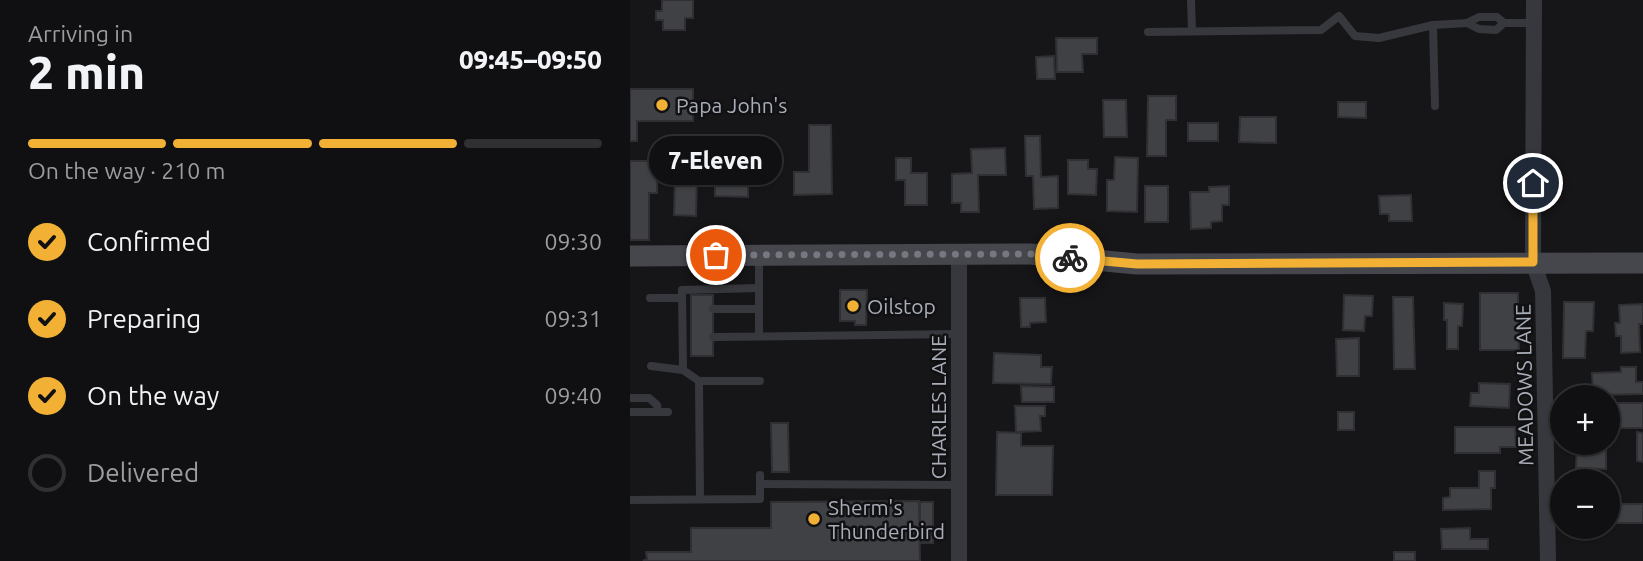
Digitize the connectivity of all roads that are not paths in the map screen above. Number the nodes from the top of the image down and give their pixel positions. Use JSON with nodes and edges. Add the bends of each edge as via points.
{"nodes":[{"id":1,"x":1191,"y":0,"type":"edge"},
{"id":2,"x":1534,"y":0,"type":"edge"},
{"id":3,"x":1534,"y":23,"type":"junction"},
{"id":4,"x":1433,"y":25,"type":"junction"},
{"id":5,"x":1192,"y":31,"type":"junction"},
{"id":6,"x":1149,"y":32,"type":"dead end"},
{"id":7,"x":1435,"y":106,"type":"dead end"},
{"id":8,"x":959,"y":254,"type":"junction"},
{"id":9,"x":759,"y":255,"type":"junction"},
{"id":10,"x":630,"y":256,"type":"edge"},
{"id":11,"x":1533,"y":262,"type":"junction"},
{"id":12,"x":1643,"y":263,"type":"edge"},
{"id":13,"x":759,"y":288,"type":"junction"},
{"id":14,"x":650,"y":298,"type":"dead end"},
{"id":15,"x":682,"y":298,"type":"junction"},
{"id":16,"x":713,"y":309,"type":"dead end"},
{"id":17,"x":759,"y":309,"type":"junction"},
{"id":18,"x":959,"y":334,"type":"junction"},
{"id":19,"x":759,"y":336,"type":"junction"},
{"id":20,"x":713,"y":337,"type":"dead end"},
{"id":21,"x":651,"y":366,"type":"dead end"},
{"id":22,"x":683,"y":370,"type":"junction"},
{"id":23,"x":699,"y":381,"type":"junction"},
{"id":24,"x":760,"y":381,"type":"dead end"},
{"id":25,"x":630,"y":398,"type":"edge"},
{"id":26,"x":630,"y":412,"type":"edge"},
{"id":27,"x":658,"y":412,"type":"junction"},
{"id":28,"x":668,"y":412,"type":"dead end"},
{"id":29,"x":960,"y":485,"type":"junction"},
{"id":30,"x":700,"y":499,"type":"junction"},
{"id":31,"x":630,"y":500,"type":"edge"},
{"id":32,"x":960,"y":561,"type":"edge"},
{"id":33,"x":1548,"y":561,"type":"edge"}],
"edges":[{"from":1,"to":5,"type":"lane"},
{"from":2,"to":3,"type":"street","name":"MEADOWS LANE"},
{"from":3,"to":4,"type":"lane","via":[[1479,17],[1468,23]]},
{"from":3,"to":11,"type":"street","name":"MEADOWS LANE"},
{"from":4,"to":5,"type":"lane","via":[[1379,38],[1355,36],[1339,16],[1321,30]]},
{"from":4,"to":7,"type":"lane"},
{"from":5,"to":6,"type":"lane"},
{"from":8,"to":9,"type":"main road"},
{"from":8,"to":11,"type":"main road","via":[[1030,254],[1137,264]]},
{"from":8,"to":18,"type":"street","name":"CHARLES LANE"},
{"from":9,"to":10,"type":"main road"},
{"from":9,"to":13,"type":"lane"},
{"from":11,"to":12,"type":"main road"},
{"from":11,"to":33,"type":"street","name":"MEADOWS LANE","via":[[1543,291]]},
{"from":13,"to":15,"type":"lane","via":[[682,289]]},
{"from":13,"to":17,"type":"lane"},
{"from":14,"to":15,"type":"lane"},
{"from":15,"to":22,"type":"lane","via":[[687,337]]},
{"from":16,"to":17,"type":"lane"},
{"from":17,"to":19,"type":"lane"},
{"from":18,"to":19,"type":"lane"},
{"from":18,"to":29,"type":"street","name":"CHARLES LANE"},
{"from":19,"to":20,"type":"lane"},
{"from":21,"to":22,"type":"lane"},
{"from":22,"to":23,"type":"lane"},
{"from":23,"to":24,"type":"lane"},
{"from":23,"to":30,"type":"lane"},
{"from":25,"to":27,"type":"lane","via":[[649,398]]},
{"from":26,"to":27,"type":"lane"},
{"from":27,"to":28,"type":"lane"},
{"from":29,"to":30,"type":"lane","via":[[760,480],[760,499]]},
{"from":29,"to":32,"type":"street","name":"CHARLES LANE"},
{"from":30,"to":31,"type":"lane"}]}
